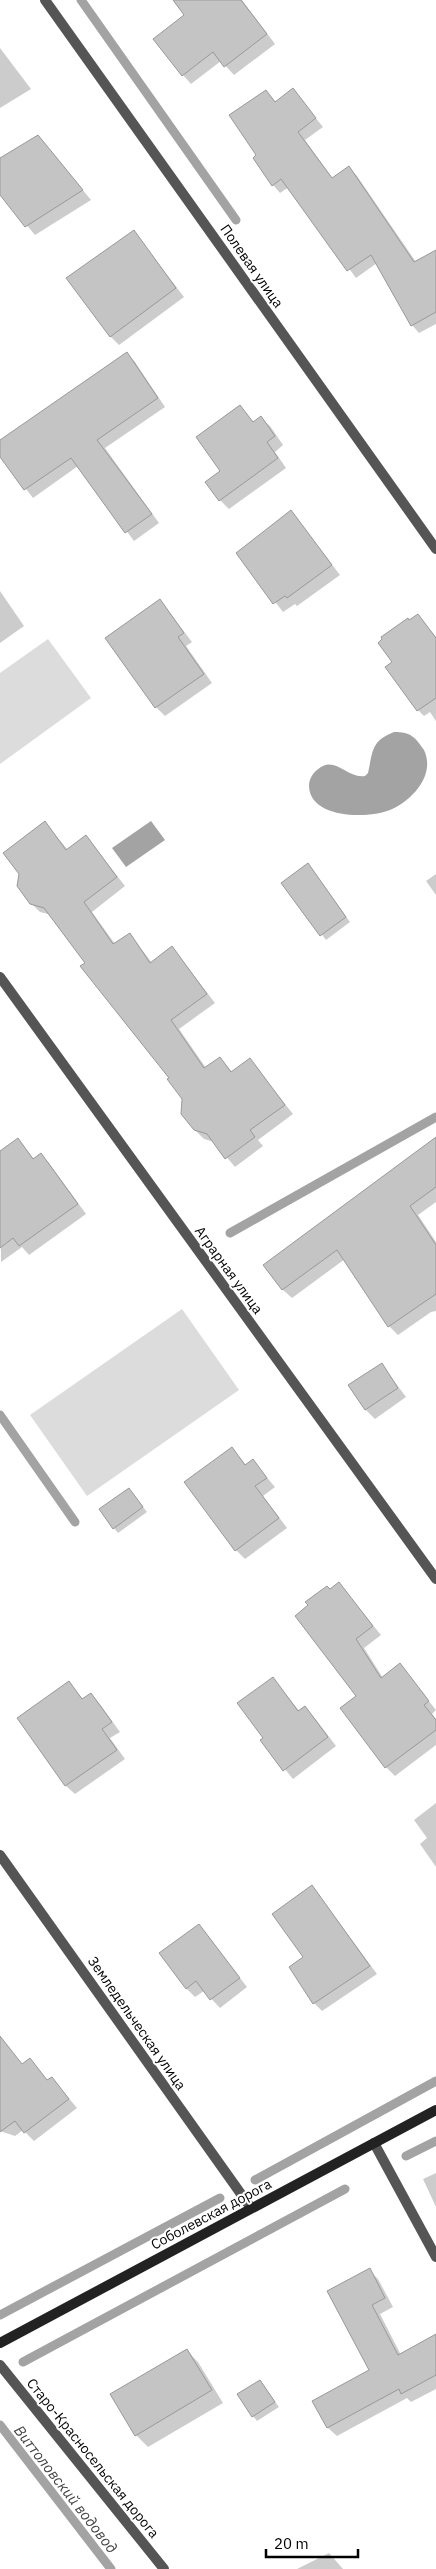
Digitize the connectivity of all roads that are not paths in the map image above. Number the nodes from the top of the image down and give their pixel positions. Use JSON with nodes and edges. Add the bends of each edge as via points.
{"nodes":[{"id":1,"x":45,"y":0,"type":"edge"},
{"id":2,"x":436,"y":549,"type":"edge"},
{"id":3,"x":0,"y":977,"type":"edge"},
{"id":4,"x":436,"y":1579,"type":"edge"},
{"id":5,"x":0,"y":1855,"type":"edge"},
{"id":6,"x":436,"y":2110,"type":"edge"},
{"id":7,"x":374,"y":2144,"type":"junction"},
{"id":8,"x":251,"y":2208,"type":"junction"},
{"id":9,"x":436,"y":2258,"type":"edge"},
{"id":10,"x":0,"y":2343,"type":"edge"},
{"id":11,"x":0,"y":2365,"type":"edge"},
{"id":12,"x":164,"y":2569,"type":"edge"}],
"edges":[{"from":1,"to":2,"type":"street","name":"Полевая улица"},
{"from":3,"to":4,"type":"street","name":"Аграрная улица"},
{"from":5,"to":8,"type":"street","name":"Земледельческая улица"},
{"from":6,"to":7,"type":"street","name":"Соболевская дорога"},
{"from":7,"to":8,"type":"street","name":"Соболевская дорога"},
{"from":7,"to":9,"type":"street"},
{"from":8,"to":10,"type":"street","name":"Соболевская дорога"},
{"from":11,"to":12,"type":"street","name":"Старо-Красносельская дорога"}]}
